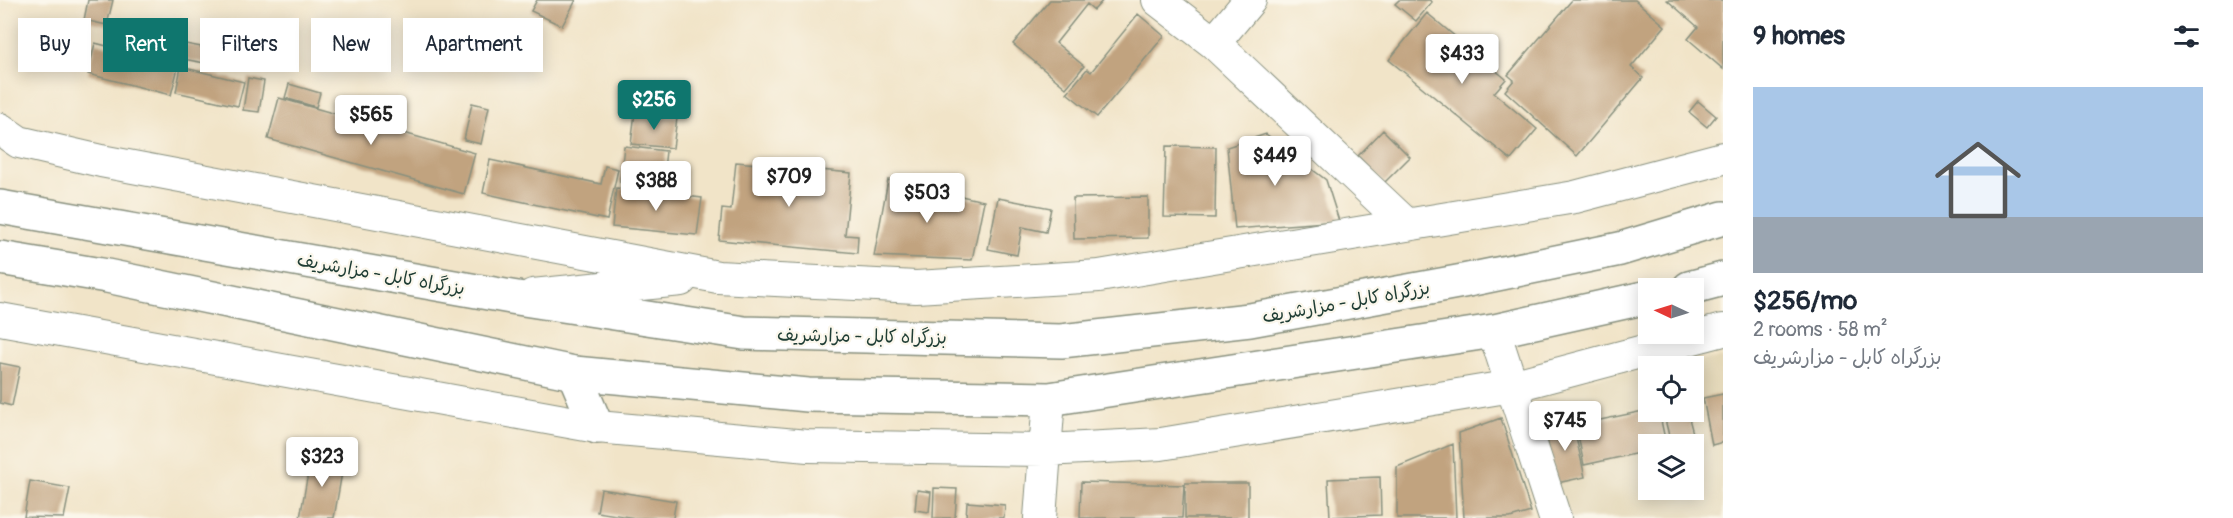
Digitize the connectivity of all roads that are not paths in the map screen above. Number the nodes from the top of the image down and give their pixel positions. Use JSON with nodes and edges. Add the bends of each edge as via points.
{"nodes":[{"id":1,"x":1158,"y":0,"type":"edge"},
{"id":2,"x":1250,"y":0,"type":"edge"},
{"id":3,"x":1215,"y":43,"type":"junction"},
{"id":4,"x":0,"y":129,"type":"edge"},
{"id":5,"x":1723,"y":158,"type":"edge"},
{"id":6,"x":0,"y":207,"type":"edge"},
{"id":7,"x":1723,"y":218,"type":"edge"},
{"id":8,"x":1407,"y":225,"type":"junction"},
{"id":9,"x":0,"y":258,"type":"edge"},
{"id":10,"x":717,"y":277,"type":"junction"},
{"id":11,"x":1723,"y":279,"type":"edge"},
{"id":12,"x":1704,"y":284,"type":"edge"},
{"id":13,"x":511,"y":297,"type":"junction"},
{"id":14,"x":1638,"y":299,"type":"edge"},
{"id":15,"x":0,"y":319,"type":"edge"},
{"id":16,"x":1723,"y":330,"type":"edge"},
{"id":17,"x":1494,"y":331,"type":"junction"},
{"id":18,"x":574,"y":373,"type":"junction"},
{"id":19,"x":1512,"y":386,"type":"junction"},
{"id":20,"x":1049,"y":399,"type":"junction"},
{"id":21,"x":597,"y":427,"type":"junction"},
{"id":22,"x":1045,"y":450,"type":"junction"},
{"id":23,"x":1040,"y":518,"type":"edge"},
{"id":24,"x":1555,"y":518,"type":"edge"}],
"edges":[{"from":1,"to":3,"type":"street"},
{"from":2,"to":3,"type":"street"},
{"from":3,"to":8,"type":"street"},
{"from":4,"to":10,"type":"street","via":[[19,142],[101,161]]},
{"from":5,"to":8,"type":"street","via":[[1575,197]]},
{"from":6,"to":13,"type":"highway","name":"بزرگراه کابل - مزارشریف"},
{"from":7,"to":13,"type":"highway","name":"بزرگراه کابل - مزارشریف","via":[[1620,249],[1452,283],[1250,320],[1061,341],[744,333]]},
{"from":8,"to":10,"type":"street","via":[[1099,276],[916,287]]},
{"from":9,"to":18,"type":"highway","via":[[107,276]]},
{"from":10,"to":13,"type":"street"},
{"from":11,"to":12,"type":"highway"},
{"from":14,"to":17,"type":"highway"},
{"from":15,"to":21,"type":"street"},
{"from":16,"to":19,"type":"street"},
{"from":17,"to":19,"type":"street"},
{"from":17,"to":20,"type":"highway"},
{"from":18,"to":20,"type":"highway","via":[[808,395]]},
{"from":18,"to":21,"type":"highway"},
{"from":19,"to":22,"type":"street","via":[[1161,444]]},
{"from":19,"to":24,"type":"street"},
{"from":20,"to":22,"type":"street"},
{"from":21,"to":22,"type":"street","via":[[808,446]]},
{"from":22,"to":23,"type":"street"}]}
